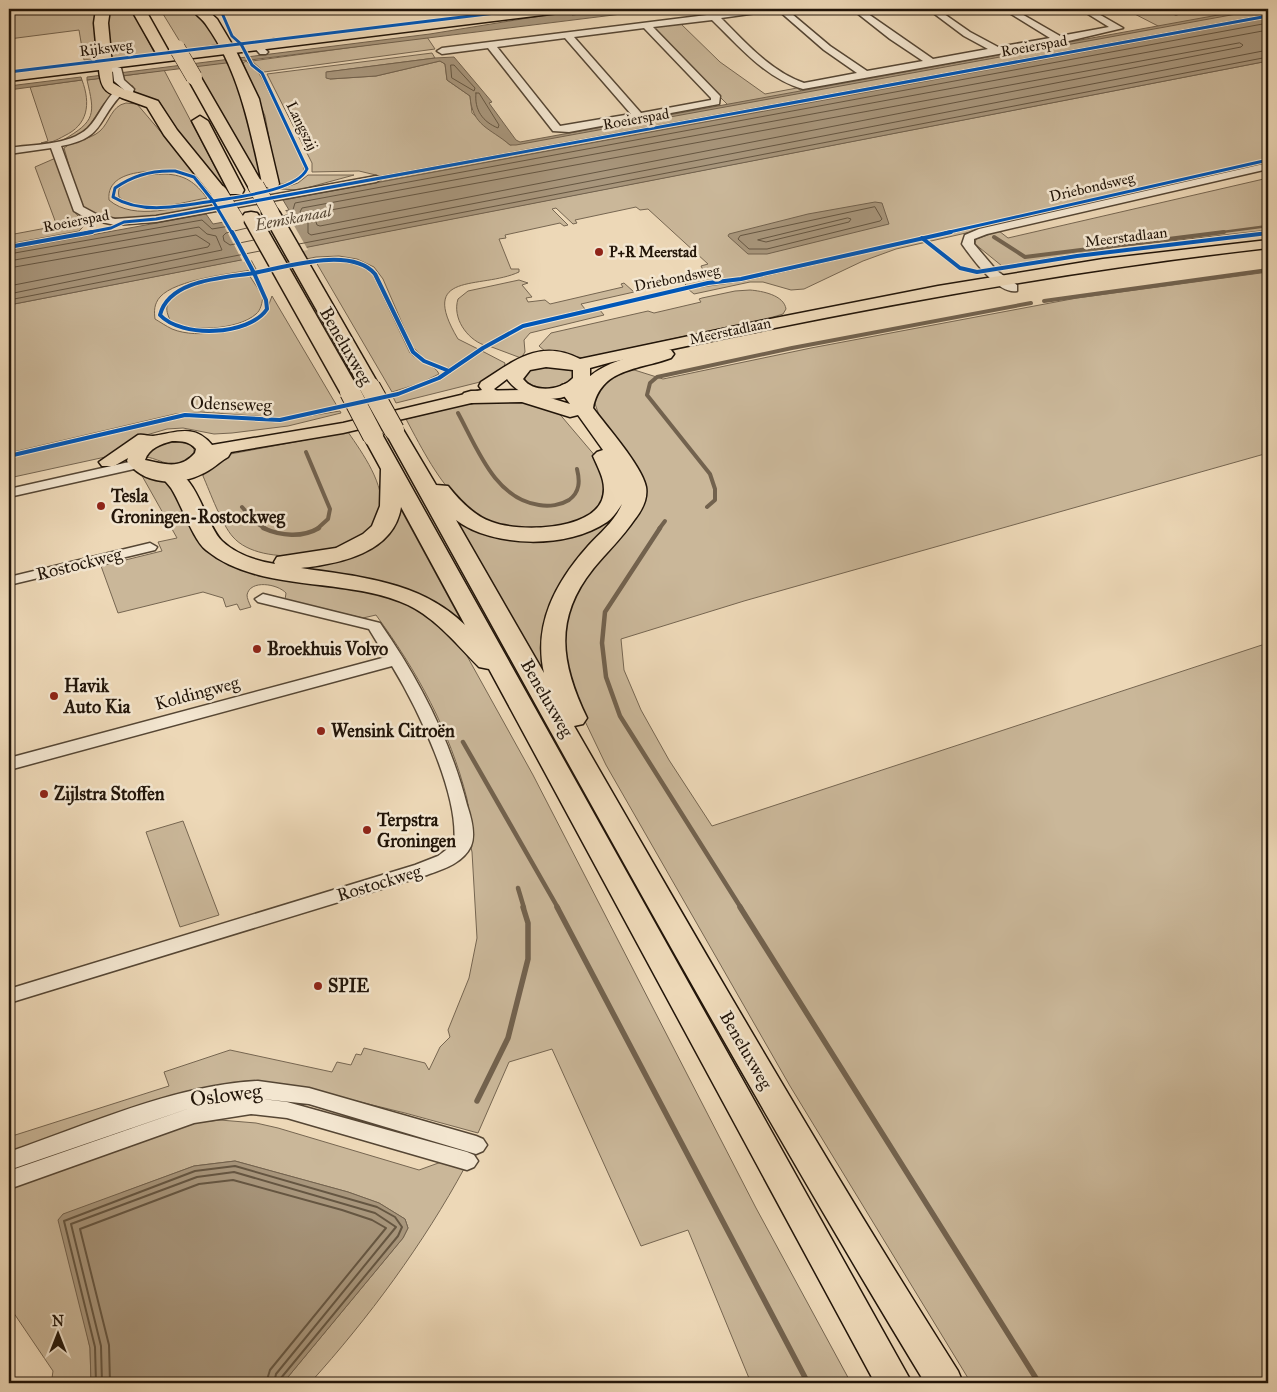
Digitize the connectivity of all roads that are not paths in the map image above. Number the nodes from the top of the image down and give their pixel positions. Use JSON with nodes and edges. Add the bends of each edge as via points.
{"nodes":[{"id":1,"x":103,"y":9,"type":"edge"},
{"id":2,"x":138,"y":9,"type":"edge"},
{"id":3,"x":198,"y":9,"type":"edge"},
{"id":4,"x":559,"y":9,"type":"edge"},
{"id":5,"x":774,"y":9,"type":"edge"},
{"id":6,"x":781,"y":9,"type":"edge"},
{"id":7,"x":856,"y":9,"type":"edge"},
{"id":8,"x":932,"y":9,"type":"edge"},
{"id":9,"x":1007,"y":9,"type":"edge"},
{"id":10,"x":1084,"y":9,"type":"edge"},
{"id":11,"x":1166,"y":9,"type":"edge"},
{"id":12,"x":1190,"y":9,"type":"edge"},
{"id":13,"x":713,"y":16,"type":"junction"},
{"id":14,"x":646,"y":25,"type":"junction"},
{"id":15,"x":168,"y":32,"type":"dead end"},
{"id":16,"x":567,"y":35,"type":"junction"},
{"id":17,"x":1060,"y":40,"type":"junction"},
{"id":18,"x":491,"y":45,"type":"junction"},
{"id":19,"x":442,"y":51,"type":"dead end"},
{"id":20,"x":998,"y":51,"type":"junction"},
{"id":21,"x":232,"y":57,"type":"junction"},
{"id":22,"x":934,"y":63,"type":"junction"},
{"id":23,"x":110,"y":72,"type":"junction"},
{"id":24,"x":61,"y":73,"type":"junction"},
{"id":25,"x":866,"y":75,"type":"junction"},
{"id":26,"x":9,"y":76,"type":"edge"},
{"id":27,"x":182,"y":76,"type":"junction"},
{"id":28,"x":9,"y":82,"type":"edge"},
{"id":29,"x":117,"y":100,"type":"junction"},
{"id":30,"x":639,"y":117,"type":"junction"},
{"id":31,"x":54,"y":145,"type":"junction"},
{"id":32,"x":9,"y":152,"type":"edge"},
{"id":33,"x":1268,"y":166,"type":"edge"},
{"id":34,"x":376,"y":180,"type":"dead end"},
{"id":35,"x":263,"y":185,"type":"junction"},
{"id":36,"x":1268,"y":244,"type":"edge"},
{"id":37,"x":270,"y":250,"type":"junction"},
{"id":38,"x":1268,"y":254,"type":"edge"},
{"id":39,"x":1007,"y":283,"type":"junction"},
{"id":40,"x":664,"y":354,"type":"junction"},
{"id":41,"x":581,"y":368,"type":"junction"},
{"id":42,"x":514,"y":380,"type":"junction"},
{"id":43,"x":479,"y":392,"type":"junction"},
{"id":44,"x":568,"y":401,"type":"junction"},
{"id":45,"x":399,"y":440,"type":"junction"},
{"id":46,"x":235,"y":442,"type":"junction"},
{"id":47,"x":139,"y":462,"type":"junction"},
{"id":48,"x":195,"y":462,"type":"junction"},
{"id":49,"x":112,"y":466,"type":"junction"},
{"id":50,"x":391,"y":468,"type":"junction"},
{"id":51,"x":9,"y":484,"type":"edge"},
{"id":52,"x":9,"y":493,"type":"edge"},
{"id":53,"x":150,"y":547,"type":"dead end"},
{"id":54,"x":9,"y":581,"type":"edge"},
{"id":55,"x":262,"y":599,"type":"dead end"},
{"id":56,"x":395,"y":660,"type":"junction"},
{"id":57,"x":508,"y":683,"type":"junction"},
{"id":58,"x":9,"y":764,"type":"edge"},
{"id":59,"x":591,"y":776,"type":"junction"},
{"id":60,"x":9,"y":996,"type":"edge"},
{"id":61,"x":9,"y":1161,"type":"edge"},
{"id":62,"x":9,"y":1180,"type":"edge"},
{"id":63,"x":852,"y":1310,"type":"junction"},
{"id":64,"x":878,"y":1383,"type":"edge"},
{"id":65,"x":894,"y":1383,"type":"edge"},
{"id":66,"x":945,"y":1383,"type":"edge"}],
"edges":[{"from":1,"to":23,"type":"highway","via":[[101,24]]},
{"from":2,"to":27,"type":"highway","name":"Beneluxweg"},
{"from":3,"to":21,"type":"highway","via":[[212,22]]},
{"from":4,"to":21,"type":"main road","name":"Rijksweg","via":[[260,50]]},
{"from":5,"to":13,"type":"street"},
{"from":6,"to":25,"type":"street","via":[[827,48]]},
{"from":7,"to":22,"type":"street","via":[[886,33]]},
{"from":8,"to":20,"type":"street"},
{"from":9,"to":17,"type":"street"},
{"from":10,"to":17,"type":"street","via":[[1118,28]]},
{"from":11,"to":12,"type":"street"},
{"from":13,"to":14,"type":"street"},
{"from":13,"to":25,"type":"street","via":[[760,59],[798,86]]},
{"from":14,"to":16,"type":"street"},
{"from":14,"to":30,"type":"street","via":[[717,100],[712,104]]},
{"from":15,"to":27,"type":"highway","name":"Beneluxweg","bridge":true,"via":[[177,48]]},
{"from":16,"to":18,"type":"street"},
{"from":16,"to":30,"type":"street"},
{"from":17,"to":20,"type":"street"},
{"from":18,"to":19,"type":"street"},
{"from":18,"to":30,"type":"street","via":[[557,128],[569,129]]},
{"from":20,"to":22,"type":"street"},
{"from":21,"to":23,"type":"main road","name":"Rijksweg"},
{"from":21,"to":35,"type":"highway","via":[[251,99]]},
{"from":22,"to":25,"type":"street"},
{"from":23,"to":24,"type":"main road","name":"Rijksweg"},
{"from":23,"to":29,"type":"main road","via":[[107,84]]},
{"from":24,"to":26,"type":"main road","name":"Rijksweg"},
{"from":24,"to":28,"type":"main road","name":"Rijksweg"},
{"from":27,"to":35,"type":"highway","name":"Beneluxweg"},
{"from":27,"to":37,"type":"highway","name":"Beneluxweg","via":[[189,100]]},
{"from":29,"to":31,"type":"street","via":[[87,134]]},
{"from":29,"to":37,"type":"highway","bridge":true,"via":[[146,100],[153,104],[246,234]]},
{"from":31,"to":32,"type":"street"},
{"from":31,"to":34,"type":"street","name":"Roeierspad","via":[[78,209],[92,217],[115,222],[156,219]]},
{"from":33,"to":39,"type":"street","name":"Driebondsweg","via":[[983,231],[967,239]]},
{"from":35,"to":45,"type":"highway","name":"Beneluxweg","bridge":true,"via":[[273,217]]},
{"from":36,"to":39,"type":"main road","name":"Meerstadlaan","via":[[1128,260]]},
{"from":37,"to":50,"type":"highway","name":"Beneluxweg","bridge":true},
{"from":38,"to":39,"type":"main road","name":"Meerstadlaan"},
{"from":39,"to":40,"type":"main road","name":"Meerstadlaan"},
{"from":39,"to":41,"type":"main road","name":"Meerstadlaan","via":[[802,315]]},
{"from":40,"to":41,"type":"main road","name":"Meerstadlaan"},
{"from":40,"to":44,"type":"highway","via":[[596,377],[584,397]]},
{"from":41,"to":42,"type":"main road","via":[[544,361],[521,368]]},
{"from":41,"to":44,"type":"main road","via":[[578,385]]},
{"from":42,"to":43,"type":"main road","name":"Odenseweg"},
{"from":42,"to":44,"type":"main road","via":[[533,391]]},
{"from":43,"to":44,"type":"highway"},
{"from":43,"to":46,"type":"main road","name":"Odenseweg","via":[[343,428]]},
{"from":44,"to":45,"type":"highway","via":[[608,462],[617,489],[616,498],[596,519],[564,532],[545,536],[512,534],[472,522],[451,504]]},
{"from":44,"to":59,"type":"highway","via":[[628,470],[635,496],[616,530],[572,580],[556,613],[552,642],[555,674],[575,721]]},
{"from":45,"to":59,"type":"highway","name":"Beneluxweg"},
{"from":46,"to":48,"type":"main road","name":"Odenseweg"},
{"from":46,"to":49,"type":"main road","via":[[186,431],[161,433],[145,438]]},
{"from":47,"to":48,"type":"main road","via":[[152,474]]},
{"from":47,"to":48,"type":"main road","via":[[149,443],[181,436]]},
{"from":47,"to":49,"type":"street"},
{"from":48,"to":50,"type":"highway","via":[[221,529],[237,548],[266,559],[294,562],[341,554],[360,545],[379,530],[390,512]]},
{"from":48,"to":57,"type":"highway","via":[[179,483],[212,544],[228,555],[264,569],[352,581],[384,588],[418,601],[446,620]]},
{"from":49,"to":51,"type":"street"},
{"from":49,"to":52,"type":"street"},
{"from":50,"to":57,"type":"highway","name":"Beneluxweg"},
{"from":53,"to":54,"type":"street","name":"Rostockweg"},
{"from":55,"to":56,"type":"street","name":"Rostockweg","via":[[375,626]]},
{"from":56,"to":58,"type":"street","name":"Koldingweg"},
{"from":56,"to":60,"type":"street","name":"Rostockweg","via":[[432,725],[456,797],[464,833],[463,844],[456,852],[421,870]]},
{"from":57,"to":63,"type":"highway","name":"Beneluxweg"},
{"from":59,"to":66,"type":"highway","name":"Beneluxweg","via":[[691,956],[864,1253]]},
{"from":61,"to":62,"type":"street","name":"Osloweg","via":[[194,1096],[255,1088],[286,1090],[309,1096],[471,1153],[287,1110],[251,1106],[193,1115]]},
{"from":63,"to":64,"type":"highway"},
{"from":63,"to":65,"type":"highway"}]}
